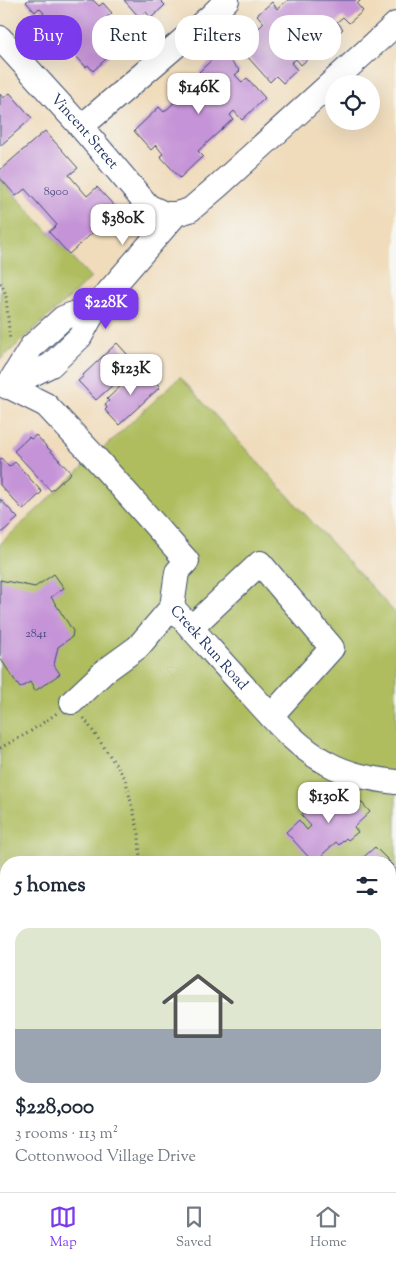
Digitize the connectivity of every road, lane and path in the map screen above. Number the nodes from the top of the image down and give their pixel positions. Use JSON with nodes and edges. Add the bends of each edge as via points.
{"nodes":[{"id":1,"x":227,"y":0,"type":"edge"},
{"id":2,"x":396,"y":24,"type":"edge"},
{"id":3,"x":0,"y":38,"type":"edge"},
{"id":4,"x":81,"y":127,"type":"junction"},
{"id":5,"x":176,"y":214,"type":"junction"},
{"id":6,"x":0,"y":283,"type":"edge"},
{"id":7,"x":10,"y":345,"type":"dead end"},
{"id":8,"x":4,"y":390,"type":"edge"},
{"id":9,"x":172,"y":607,"type":"junction"},
{"id":10,"x":191,"y":628,"type":"junction"},
{"id":11,"x":72,"y":702,"type":"junction"},
{"id":12,"x":271,"y":716,"type":"junction"},
{"id":13,"x":0,"y":748,"type":"edge"},
{"id":14,"x":396,"y":782,"type":"edge"},
{"id":15,"x":140,"y":856,"type":"edge"}],
"edges":[{"from":1,"to":4,"type":"street"},
{"from":2,"to":5,"type":"street","via":[[218,186],[190,210]]},
{"from":3,"to":4,"type":"street","name":"Vincent Street"},
{"from":4,"to":5,"type":"street","name":"Vincent Street","via":[[148,206],[164,214]]},
{"from":5,"to":8,"type":"street","via":[[98,304],[63,318],[32,346]]},
{"from":6,"to":7,"type":"path","via":[[6,296]]},
{"from":8,"to":9,"type":"street","name":"Creek Run Road","via":[[46,405],[187,561],[177,572]]},
{"from":9,"to":10,"type":"street","name":"Creek Run Road"},
{"from":9,"to":11,"type":"street","via":[[138,647]]},
{"from":10,"to":12,"type":"street","name":"Creek Run Road"},
{"from":10,"to":12,"type":"street","via":[[260,563],[332,648]]},
{"from":11,"to":13,"type":"path"},
{"from":11,"to":15,"type":"path","via":[[126,778],[139,834]]},
{"from":12,"to":14,"type":"street","name":"Creek Run Road","via":[[297,743],[328,764],[363,777]]}]}
